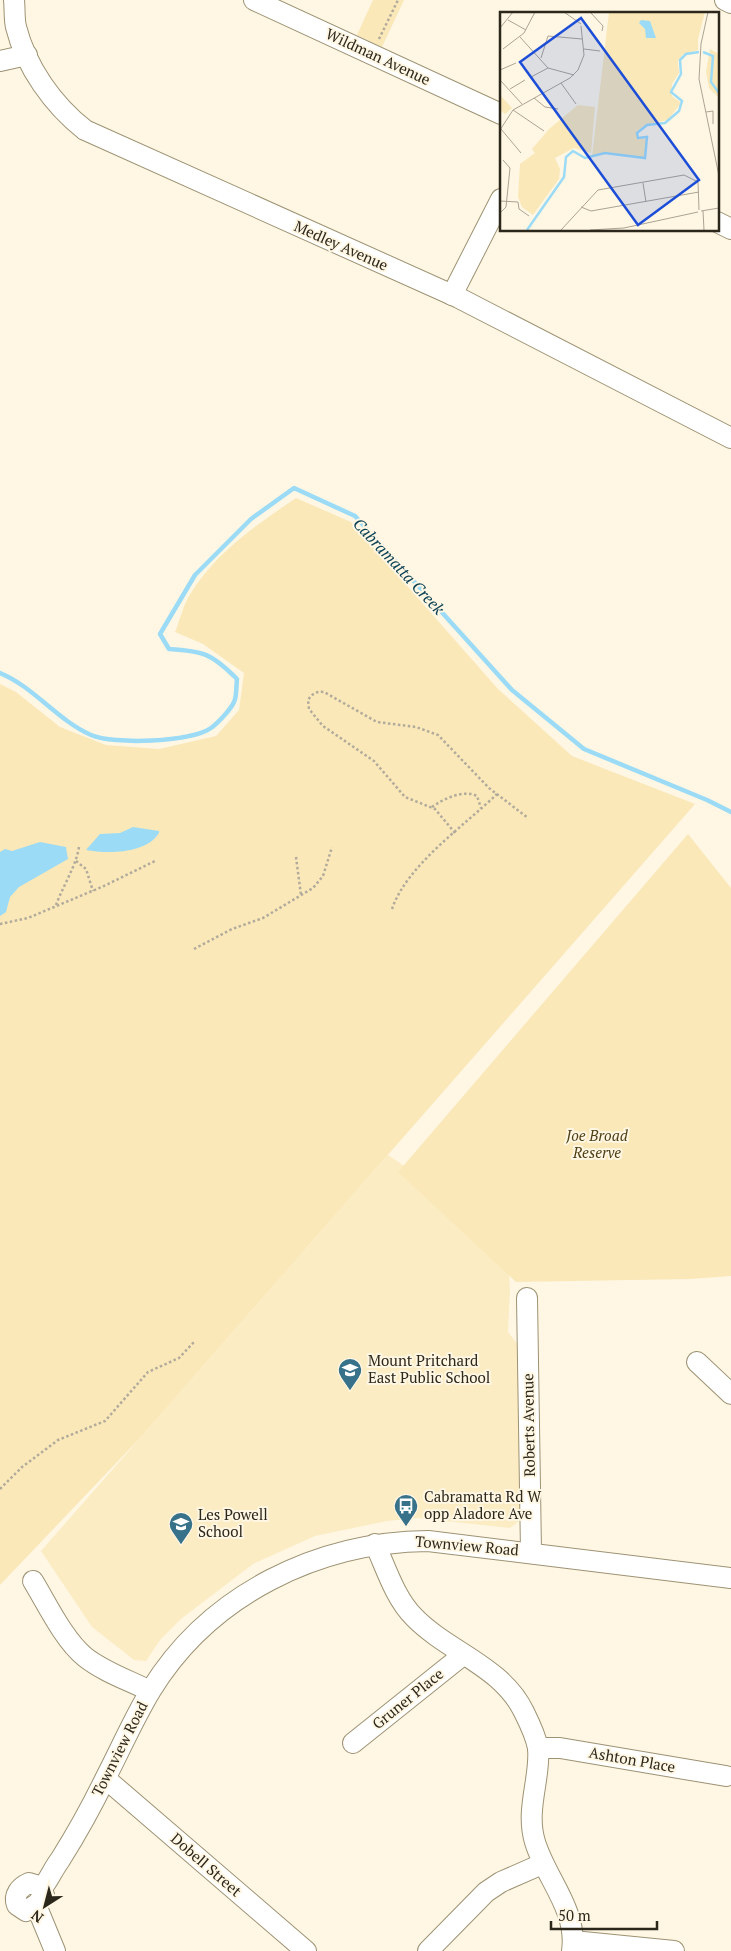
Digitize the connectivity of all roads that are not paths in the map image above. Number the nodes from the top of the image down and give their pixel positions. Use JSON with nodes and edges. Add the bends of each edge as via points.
{"nodes":[{"id":1,"x":14,"y":0,"type":"edge"},
{"id":2,"x":254,"y":0,"type":"edge"},
{"id":3,"x":725,"y":0,"type":"edge"},
{"id":4,"x":731,"y":3,"type":"edge"},
{"id":5,"x":27,"y":55,"type":"junction"},
{"id":6,"x":0,"y":61,"type":"edge"},
{"id":7,"x":500,"y":114,"type":"edge"},
{"id":8,"x":500,"y":201,"type":"edge"},
{"id":9,"x":718,"y":222,"type":"edge"},
{"id":10,"x":731,"y":229,"type":"edge"},
{"id":11,"x":452,"y":295,"type":"junction"},
{"id":12,"x":731,"y":438,"type":"edge"},
{"id":13,"x":526,"y":1298,"type":"dead end"},
{"id":14,"x":697,"y":1362,"type":"dead end"},
{"id":15,"x":731,"y":1394,"type":"edge"},
{"id":16,"x":375,"y":1544,"type":"junction"},
{"id":17,"x":531,"y":1552,"type":"junction"},
{"id":18,"x":731,"y":1578,"type":"edge"},
{"id":19,"x":33,"y":1580,"type":"dead end"},
{"id":20,"x":463,"y":1655,"type":"junction"},
{"id":21,"x":150,"y":1691,"type":"junction"},
{"id":22,"x":353,"y":1743,"type":"dead end"},
{"id":23,"x":538,"y":1748,"type":"junction"},
{"id":24,"x":726,"y":1776,"type":"dead end"},
{"id":25,"x":106,"y":1779,"type":"junction"},
{"id":26,"x":542,"y":1864,"type":"junction"},
{"id":27,"x":23,"y":1903,"type":"edge"},
{"id":28,"x":573,"y":1946,"type":"edge"},
{"id":29,"x":55,"y":1951,"type":"edge"},
{"id":30,"x":306,"y":1951,"type":"edge"},
{"id":31,"x":428,"y":1951,"type":"edge"},
{"id":32,"x":674,"y":1951,"type":"edge"}],
"edges":[{"from":1,"to":5,"type":"street","name":"Medley Avenue","via":[[16,27]]},
{"from":2,"to":7,"type":"street","name":"Wildman Avenue"},
{"from":3,"to":4,"type":"street"},
{"from":5,"to":6,"type":"street"},
{"from":5,"to":11,"type":"street","name":"Medley Avenue","via":[[50,96],[84,130]]},
{"from":8,"to":11,"type":"street"},
{"from":9,"to":10,"type":"street"},
{"from":11,"to":12,"type":"street","name":"Medley Avenue"},
{"from":13,"to":17,"type":"street","name":"Roberts Avenue"},
{"from":14,"to":15,"type":"street"},
{"from":16,"to":17,"type":"street","name":"Townview Road","via":[[428,1541]]},
{"from":16,"to":20,"type":"street","via":[[400,1599],[412,1616]]},
{"from":16,"to":21,"type":"street","name":"Townview Road","via":[[295,1567],[246,1594],[201,1628],[165,1668]]},
{"from":17,"to":18,"type":"street","name":"Townview Road"},
{"from":19,"to":21,"type":"street","via":[[73,1645],[84,1656]]},
{"from":20,"to":22,"type":"street","name":"Gruner Place"},
{"from":20,"to":23,"type":"street","via":[[484,1667],[509,1690],[524,1712]]},
{"from":21,"to":25,"type":"street","name":"Townview Road"},
{"from":23,"to":24,"type":"street","name":"Ashton Place","via":[[560,1748]]},
{"from":23,"to":26,"type":"street","via":[[531,1818]]},
{"from":25,"to":27,"type":"street","name":"Townview Road","via":[[76,1836]]},
{"from":25,"to":30,"type":"street","name":"Dobell Street"},
{"from":26,"to":28,"type":"street","via":[[570,1920]]},
{"from":26,"to":31,"type":"street","via":[[486,1892]]},
{"from":27,"to":29,"type":"street"},
{"from":28,"to":32,"type":"street"}]}
